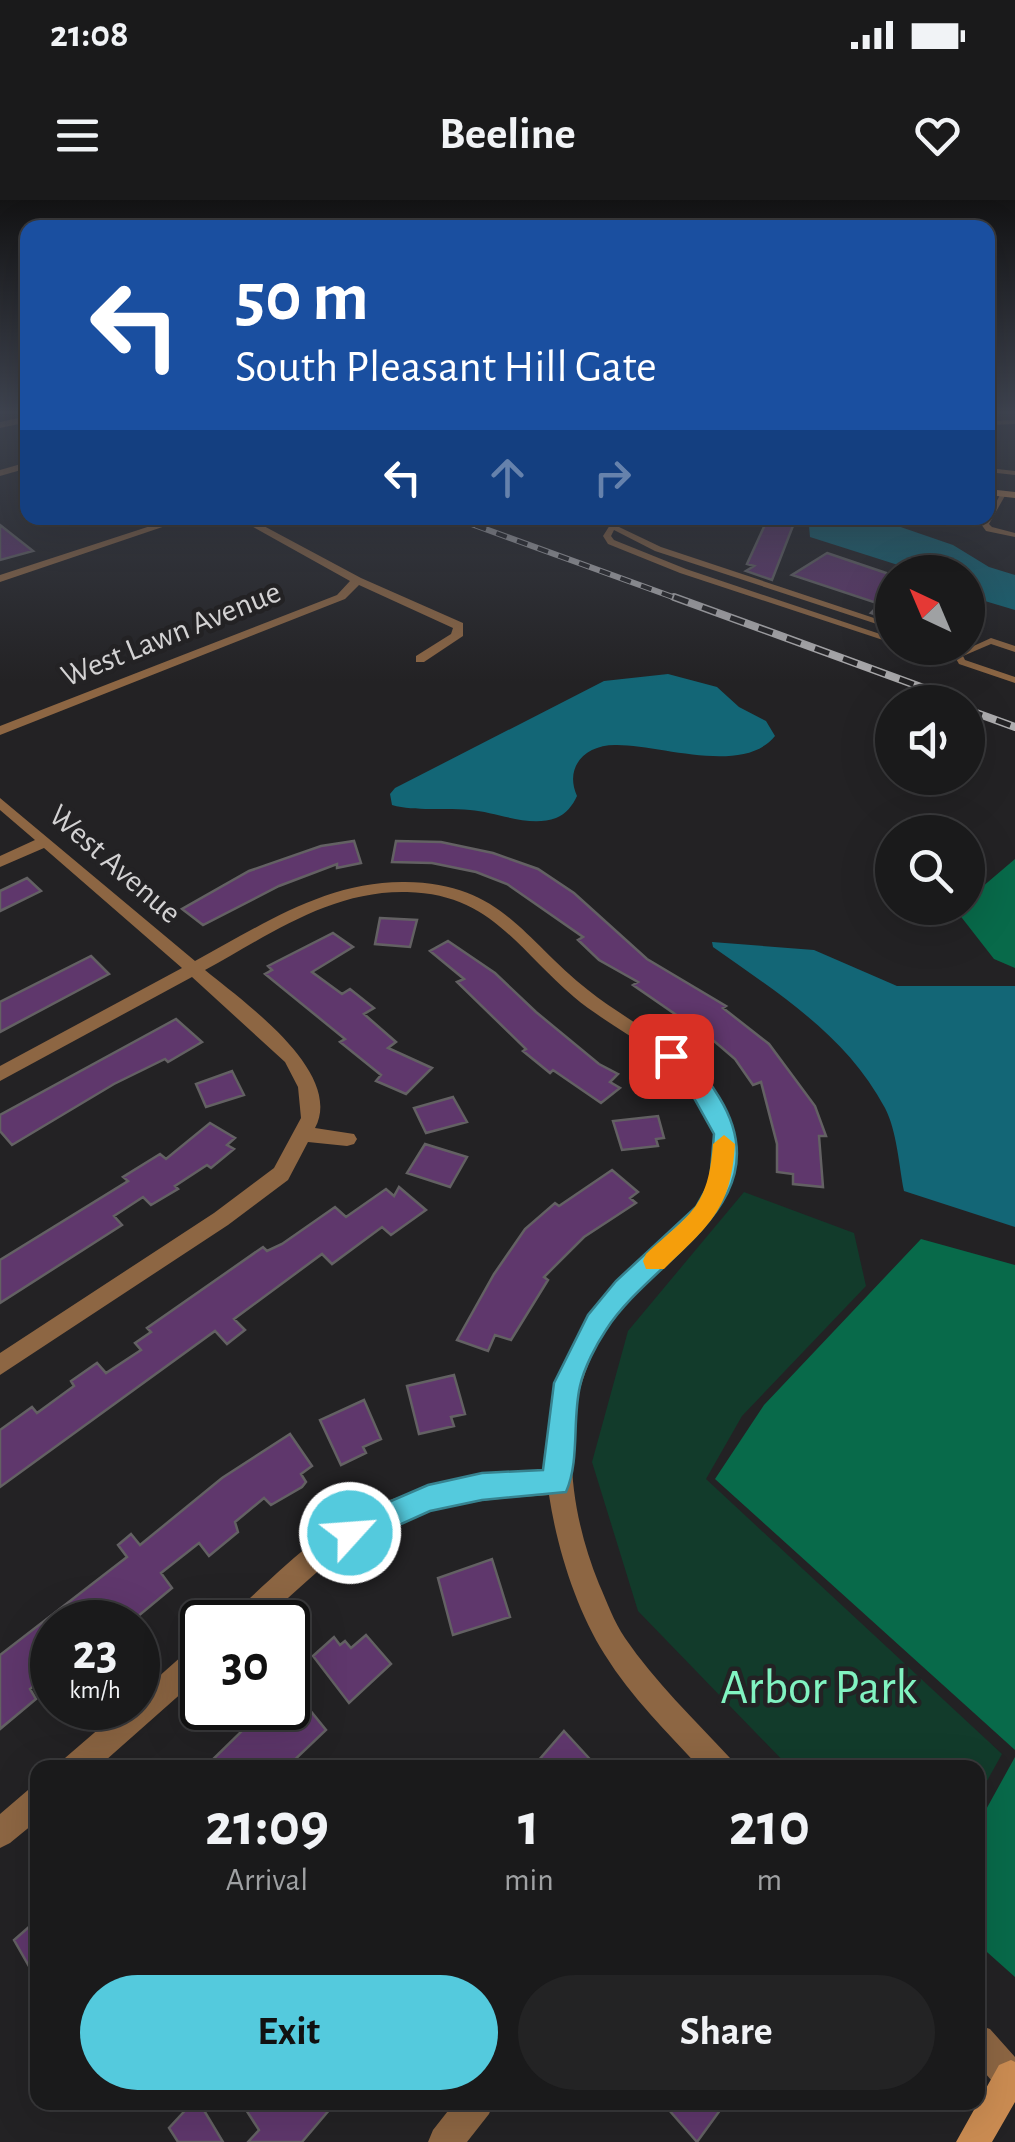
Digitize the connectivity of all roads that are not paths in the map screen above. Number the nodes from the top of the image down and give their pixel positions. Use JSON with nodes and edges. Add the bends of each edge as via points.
{"nodes":[{"id":1,"x":163,"y":525,"type":"edge"},
{"id":2,"x":256,"y":525,"type":"edge"},
{"id":3,"x":617,"y":525,"type":"edge"},
{"id":4,"x":986,"y":525,"type":"edge"},
{"id":5,"x":613,"y":527,"type":"junction"},
{"id":6,"x":1015,"y":535,"type":"edge"},
{"id":7,"x":0,"y":579,"type":"edge"},
{"id":8,"x":356,"y":580,"type":"junction"},
{"id":9,"x":875,"y":620,"type":"edge"},
{"id":10,"x":875,"y":635,"type":"edge"},
{"id":11,"x":1015,"y":649,"type":"edge"},
{"id":12,"x":420,"y":659,"type":"dead end"},
{"id":13,"x":1015,"y":680,"type":"edge"},
{"id":14,"x":0,"y":731,"type":"edge"},
{"id":15,"x":0,"y":802,"type":"edge"},
{"id":16,"x":46,"y":841,"type":"junction"},
{"id":17,"x":0,"y":862,"type":"edge"},
{"id":18,"x":194,"y":968,"type":"junction"},
{"id":19,"x":0,"y":1074,"type":"edge"},
{"id":20,"x":304,"y":1134,"type":"junction"},
{"id":21,"x":347,"y":1139,"type":"dead end"},
{"id":22,"x":0,"y":1366,"type":"edge"},
{"id":23,"x":556,"y":1483,"type":"junction"},
{"id":24,"x":267,"y":1600,"type":"edge"},
{"id":25,"x":180,"y":1675,"type":"edge"},
{"id":26,"x":84,"y":1760,"type":"edge"},
{"id":27,"x":713,"y":1760,"type":"edge"},
{"id":28,"x":30,"y":1807,"type":"edge"},
{"id":29,"x":0,"y":1833,"type":"edge"},
{"id":30,"x":985,"y":2048,"type":"edge"},
{"id":31,"x":471,"y":2110,"type":"edge"},
{"id":32,"x":445,"y":2142,"type":"edge"},
{"id":33,"x":973,"y":2142,"type":"edge"}],
"edges":[{"from":1,"to":7,"type":"street"},
{"from":2,"to":8,"type":"street"},
{"from":3,"to":5,"type":"lane"},
{"from":4,"to":6,"type":"lane"},
{"from":5,"to":9,"type":"lane","via":[[658,550]]},
{"from":5,"to":10,"type":"lane","via":[[611,542],[644,557]]},
{"from":8,"to":12,"type":"street","via":[[458,626],[457,636]]},
{"from":8,"to":14,"type":"street","name":"West Lawn Avenue","via":[[341,596]]},
{"from":11,"to":13,"type":"lane","via":[[991,641],[958,656]]},
{"from":15,"to":16,"type":"street","name":"West Avenue"},
{"from":16,"to":17,"type":"street"},
{"from":16,"to":18,"type":"street","name":"West Avenue"},
{"from":18,"to":19,"type":"street"},
{"from":18,"to":20,"type":"street","name":"West Avenue","via":[[292,1058],[311,1118]]},
{"from":18,"to":23,"type":"street","via":[[327,898],[392,888],[444,890],[498,914],[580,993],[692,1074],[725,1134],[722,1182],[705,1214],[597,1322],[567,1383]]},
{"from":20,"to":21,"type":"street"},
{"from":20,"to":22,"type":"street","via":[[281,1174]]},
{"from":23,"to":24,"type":"street","via":[[428,1498],[331,1544]]},
{"from":23,"to":27,"type":"street","via":[[573,1557],[613,1644]]},
{"from":25,"to":26,"type":"street"},
{"from":28,"to":29,"type":"street"},
{"from":30,"to":33,"type":"street","via":[[1012,2077]]},
{"from":31,"to":32,"type":"street"}]}
